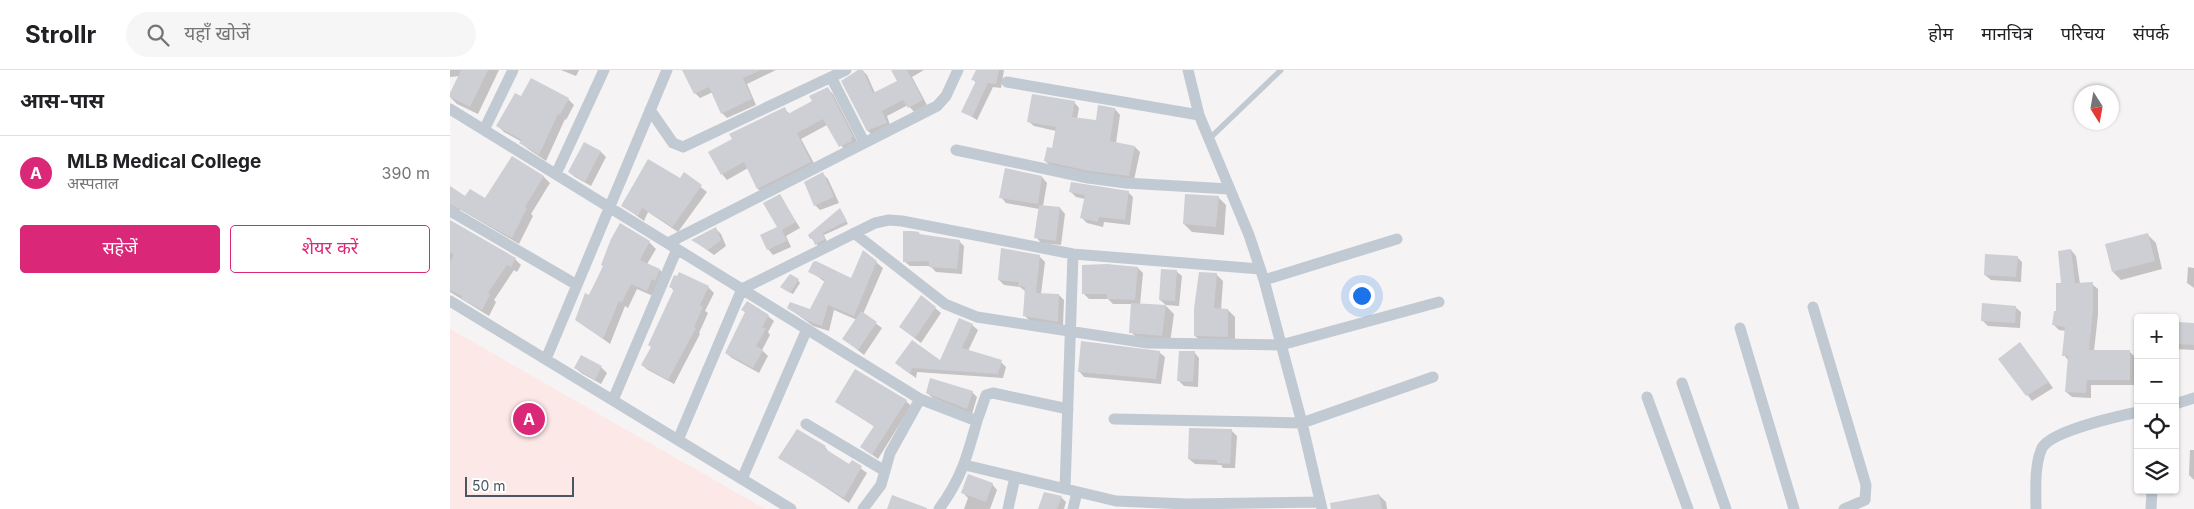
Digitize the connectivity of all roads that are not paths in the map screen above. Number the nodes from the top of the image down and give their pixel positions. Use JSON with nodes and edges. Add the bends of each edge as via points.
{"nodes":[{"id":1,"x":514,"y":70,"type":"edge"},
{"id":2,"x":604,"y":70,"type":"edge"},
{"id":3,"x":667,"y":70,"type":"edge"},
{"id":4,"x":846,"y":70,"type":"edge"},
{"id":5,"x":958,"y":70,"type":"edge"},
{"id":6,"x":1188,"y":70,"type":"edge"},
{"id":7,"x":1281,"y":70,"type":"edge"},
{"id":8,"x":831,"y":77,"type":"junction"},
{"id":9,"x":1007,"y":82,"type":"dead end"},
{"id":10,"x":450,"y":109,"type":"edge"},
{"id":11,"x":650,"y":110,"type":"junction"},
{"id":12,"x":1199,"y":115,"type":"junction"},
{"id":13,"x":484,"y":130,"type":"junction"},
{"id":14,"x":1208,"y":139,"type":"junction"},
{"id":15,"x":864,"y":142,"type":"junction"},
{"id":16,"x":956,"y":150,"type":"dead end"},
{"id":17,"x":556,"y":174,"type":"junction"},
{"id":18,"x":1229,"y":189,"type":"junction"},
{"id":19,"x":610,"y":206,"type":"junction"},
{"id":20,"x":450,"y":211,"type":"edge"},
{"id":21,"x":854,"y":233,"type":"junction"},
{"id":22,"x":1396,"y":240,"type":"dead end"},
{"id":23,"x":673,"y":246,"type":"junction"},
{"id":24,"x":1073,"y":254,"type":"junction"},
{"id":25,"x":1262,"y":274,"type":"junction"},
{"id":26,"x":577,"y":285,"type":"junction"},
{"id":27,"x":742,"y":289,"type":"junction"},
{"id":28,"x":450,"y":301,"type":"edge"},
{"id":29,"x":1439,"y":302,"type":"dead end"},
{"id":30,"x":1813,"y":307,"type":"dead end"},
{"id":31,"x":1740,"y":328,"type":"dead end"},
{"id":32,"x":807,"y":329,"type":"junction"},
{"id":33,"x":1070,"y":331,"type":"junction"},
{"id":34,"x":1281,"y":345,"type":"junction"},
{"id":35,"x":546,"y":359,"type":"junction"},
{"id":36,"x":1434,"y":377,"type":"dead end"},
{"id":37,"x":1682,"y":383,"type":"dead end"},
{"id":38,"x":1647,"y":397,"type":"dead end"},
{"id":39,"x":2194,"y":398,"type":"edge"},
{"id":40,"x":920,"y":399,"type":"junction"},
{"id":41,"x":613,"y":400,"type":"junction"},
{"id":42,"x":2179,"y":403,"type":"edge"},
{"id":43,"x":1068,"y":409,"type":"junction"},
{"id":44,"x":2134,"y":413,"type":"edge"},
{"id":45,"x":1114,"y":419,"type":"dead end"},
{"id":46,"x":977,"y":421,"type":"junction"},
{"id":47,"x":1302,"y":423,"type":"junction"},
{"id":48,"x":806,"y":424,"type":"dead end"},
{"id":49,"x":678,"y":440,"type":"junction"},
{"id":50,"x":965,"y":466,"type":"junction"},
{"id":51,"x":884,"y":471,"type":"junction"},
{"id":52,"x":1015,"y":477,"type":"junction"},
{"id":53,"x":742,"y":479,"type":"junction"},
{"id":54,"x":1071,"y":490,"type":"junction"},
{"id":55,"x":2152,"y":494,"type":"edge"},
{"id":56,"x":1321,"y":505,"type":"edge"},
{"id":57,"x":791,"y":509,"type":"edge"},
{"id":58,"x":863,"y":509,"type":"edge"},
{"id":59,"x":939,"y":509,"type":"edge"},
{"id":60,"x":1008,"y":509,"type":"edge"},
{"id":61,"x":1073,"y":509,"type":"edge"},
{"id":62,"x":1688,"y":509,"type":"edge"},
{"id":63,"x":1726,"y":509,"type":"edge"},
{"id":64,"x":1794,"y":509,"type":"edge"},
{"id":65,"x":1844,"y":509,"type":"edge"},
{"id":66,"x":2036,"y":509,"type":"edge"},
{"id":67,"x":2151,"y":509,"type":"edge"}],
"edges":[{"from":1,"to":13,"type":"street"},
{"from":2,"to":17,"type":"street"},
{"from":3,"to":11,"type":"street"},
{"from":4,"to":8,"type":"street"},
{"from":5,"to":15,"type":"street","via":[[946,96],[937,106]]},
{"from":6,"to":12,"type":"street"},
{"from":7,"to":14,"type":"lane"},
{"from":8,"to":11,"type":"street","via":[[683,147],[674,143]]},
{"from":8,"to":15,"type":"street"},
{"from":9,"to":12,"type":"street"},
{"from":10,"to":13,"type":"street"},
{"from":11,"to":19,"type":"street"},
{"from":12,"to":14,"type":"street"},
{"from":13,"to":17,"type":"street"},
{"from":14,"to":18,"type":"street"},
{"from":15,"to":23,"type":"street"},
{"from":16,"to":18,"type":"street","via":[[1088,178]]},
{"from":17,"to":19,"type":"street"},
{"from":18,"to":25,"type":"street"},
{"from":19,"to":23,"type":"street"},
{"from":19,"to":26,"type":"street"},
{"from":20,"to":26,"type":"street"},
{"from":21,"to":24,"type":"street","via":[[875,222],[889,220]]},
{"from":21,"to":27,"type":"street"},
{"from":21,"to":33,"type":"street","via":[[945,304],[977,317]]},
{"from":22,"to":25,"type":"street"},
{"from":23,"to":27,"type":"street"},
{"from":23,"to":41,"type":"street"},
{"from":24,"to":25,"type":"street"},
{"from":24,"to":33,"type":"street"},
{"from":25,"to":34,"type":"street"},
{"from":26,"to":35,"type":"street"},
{"from":27,"to":32,"type":"street"},
{"from":27,"to":49,"type":"street"},
{"from":28,"to":35,"type":"street"},
{"from":29,"to":34,"type":"street"},
{"from":30,"to":65,"type":"street","via":[[1866,485],[1865,500]]},
{"from":31,"to":64,"type":"street"},
{"from":32,"to":40,"type":"street"},
{"from":32,"to":53,"type":"street"},
{"from":33,"to":34,"type":"street","via":[[1147,343]]},
{"from":33,"to":43,"type":"street"},
{"from":34,"to":47,"type":"street"},
{"from":35,"to":41,"type":"street"},
{"from":36,"to":47,"type":"street"},
{"from":37,"to":63,"type":"street"},
{"from":38,"to":62,"type":"street"},
{"from":39,"to":42,"type":"street"},
{"from":40,"to":46,"type":"street"},
{"from":40,"to":51,"type":"street","via":[[890,453]]},
{"from":41,"to":49,"type":"street"},
{"from":43,"to":46,"type":"street","via":[[993,393],[983,400]]},
{"from":43,"to":54,"type":"street"},
{"from":44,"to":66,"type":"street","via":[[2105,419],[2060,435],[2045,444],[2038,470]]},
{"from":45,"to":47,"type":"street"},
{"from":46,"to":50,"type":"street"},
{"from":47,"to":56,"type":"street"},
{"from":48,"to":51,"type":"street"},
{"from":49,"to":53,"type":"street"},
{"from":50,"to":52,"type":"street"},
{"from":50,"to":59,"type":"street"},
{"from":51,"to":58,"type":"street","via":[[881,486]]},
{"from":52,"to":54,"type":"street"},
{"from":52,"to":60,"type":"street"},
{"from":53,"to":57,"type":"street"},
{"from":54,"to":56,"type":"street","via":[[1116,501],[1146,504]]},
{"from":54,"to":61,"type":"street"},
{"from":55,"to":67,"type":"street"}]}
